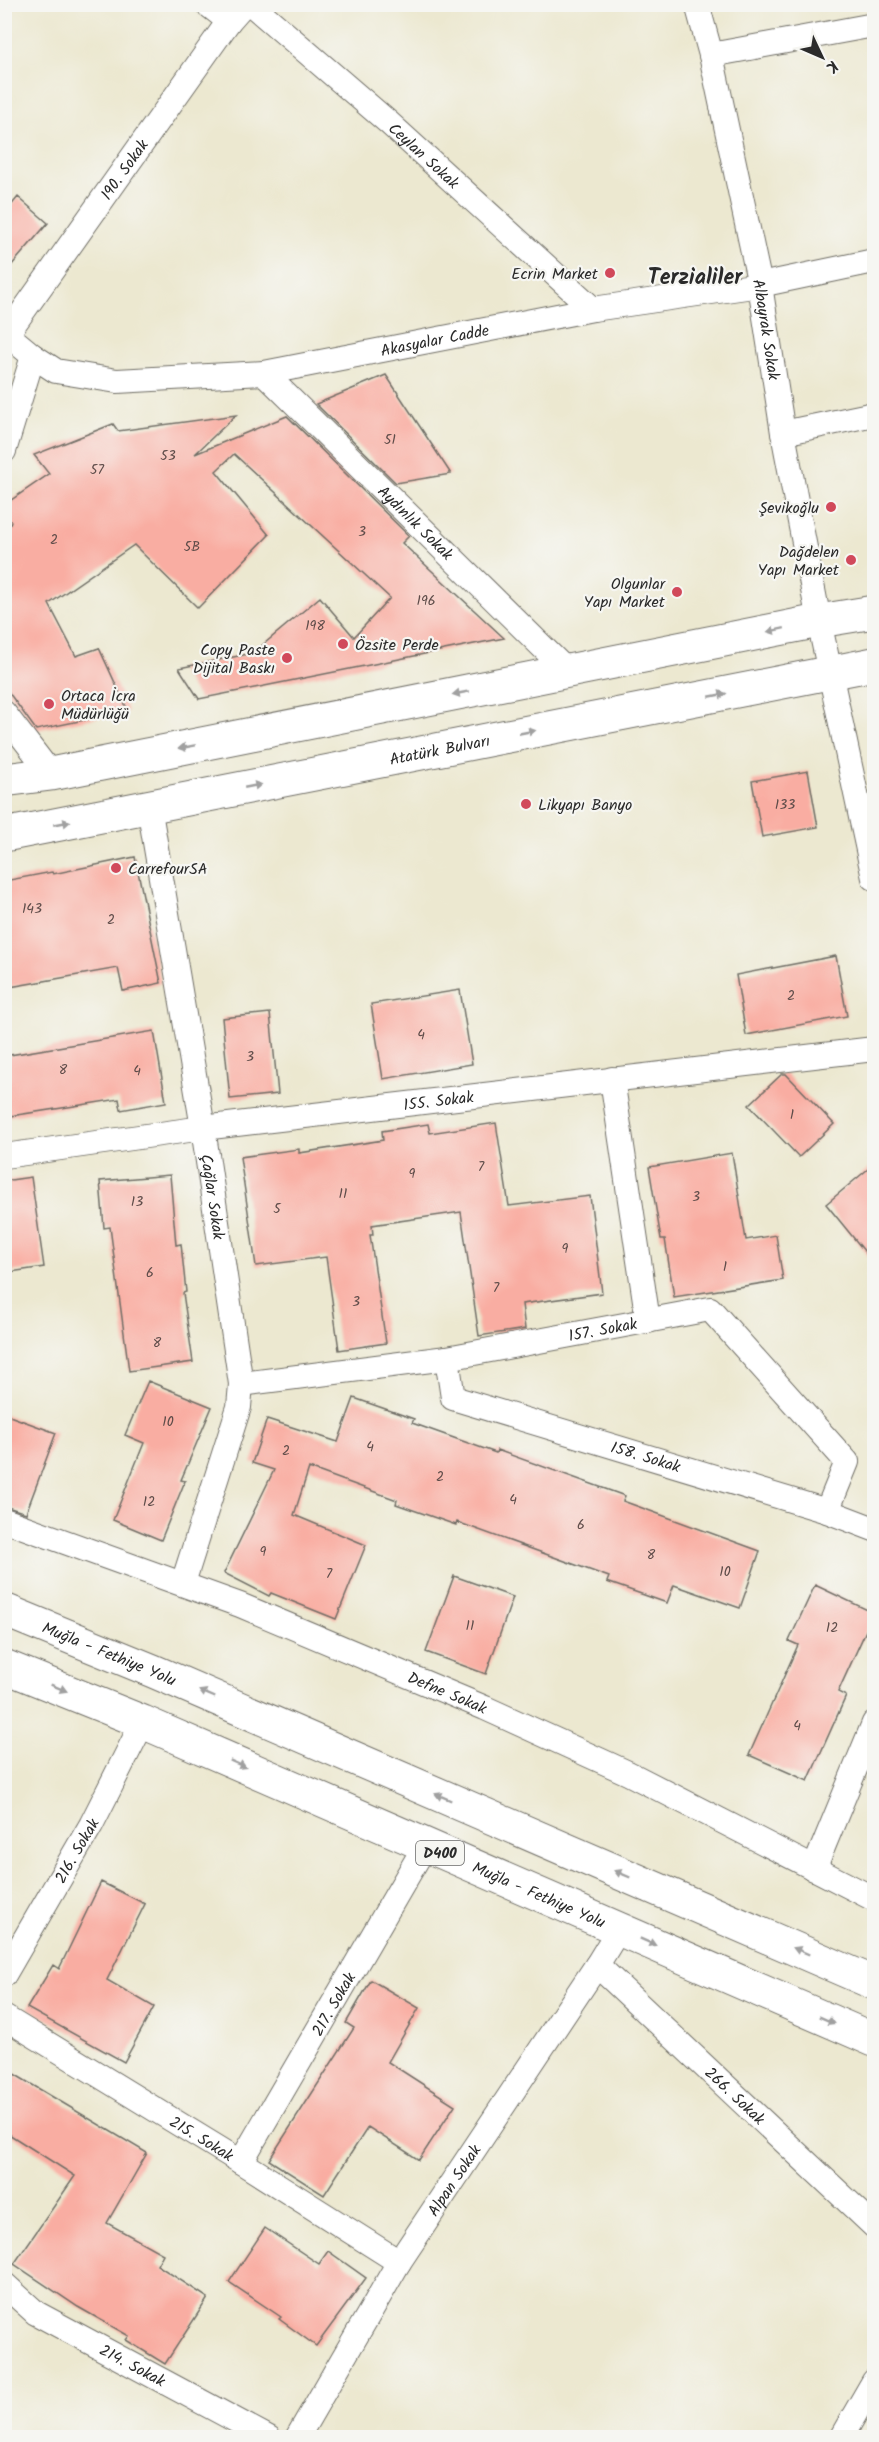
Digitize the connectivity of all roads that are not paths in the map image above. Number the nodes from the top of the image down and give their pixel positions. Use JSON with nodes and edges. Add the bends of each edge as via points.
{"nodes":[{"id":1,"x":207,"y":4,"type":"edge"},
{"id":2,"x":251,"y":4,"type":"edge"},
{"id":3,"x":697,"y":4,"type":"edge"},
{"id":4,"x":237,"y":13,"type":"edge"},
{"id":5,"x":874,"y":25,"type":"edge"},
{"id":6,"x":711,"y":55,"type":"junction"},
{"id":7,"x":874,"y":261,"type":"edge"},
{"id":8,"x":760,"y":285,"type":"junction"},
{"id":9,"x":593,"y":309,"type":"junction"},
{"id":10,"x":6,"y":333,"type":"edge"},
{"id":11,"x":33,"y":356,"type":"junction"},
{"id":12,"x":264,"y":373,"type":"junction"},
{"id":13,"x":874,"y":414,"type":"edge"},
{"id":14,"x":783,"y":433,"type":"junction"},
{"id":15,"x":4,"y":451,"type":"edge"},
{"id":16,"x":874,"y":612,"type":"edge"},
{"id":17,"x":819,"y":621,"type":"junction"},
{"id":18,"x":874,"y":664,"type":"edge"},
{"id":19,"x":568,"y":672,"type":"junction"},
{"id":20,"x":831,"y":672,"type":"junction"},
{"id":21,"x":4,"y":713,"type":"edge"},
{"id":22,"x":51,"y":774,"type":"junction"},
{"id":23,"x":4,"y":780,"type":"edge"},
{"id":24,"x":149,"y":806,"type":"junction"},
{"id":25,"x":4,"y":835,"type":"edge"},
{"id":26,"x":874,"y":878,"type":"edge"},
{"id":27,"x":874,"y":1049,"type":"edge"},
{"id":28,"x":612,"y":1079,"type":"junction"},
{"id":29,"x":203,"y":1128,"type":"junction"},
{"id":30,"x":4,"y":1156,"type":"edge"},
{"id":31,"x":648,"y":1321,"type":"junction"},
{"id":32,"x":447,"y":1358,"type":"junction"},
{"id":33,"x":241,"y":1384,"type":"junction"},
{"id":34,"x":827,"y":1511,"type":"junction"},
{"id":35,"x":4,"y":1520,"type":"edge"},
{"id":36,"x":874,"y":1529,"type":"edge"},
{"id":37,"x":183,"y":1583,"type":"junction"},
{"id":38,"x":4,"y":1610,"type":"edge"},
{"id":39,"x":4,"y":1666,"type":"edge"},
{"id":40,"x":143,"y":1722,"type":"junction"},
{"id":41,"x":874,"y":1723,"type":"edge"},
{"id":42,"x":425,"y":1846,"type":"junction"},
{"id":43,"x":814,"y":1869,"type":"junction"},
{"id":44,"x":874,"y":1899,"type":"edge"},
{"id":45,"x":619,"y":1929,"type":"junction"},
{"id":46,"x":597,"y":1965,"type":"junction"},
{"id":47,"x":4,"y":1975,"type":"edge"},
{"id":48,"x":874,"y":1983,"type":"edge"},
{"id":49,"x":4,"y":2017,"type":"edge"},
{"id":50,"x":874,"y":2040,"type":"edge"},
{"id":51,"x":241,"y":2162,"type":"junction"},
{"id":52,"x":874,"y":2226,"type":"edge"},
{"id":53,"x":399,"y":2262,"type":"junction"},
{"id":54,"x":4,"y":2283,"type":"edge"},
{"id":55,"x":874,"y":2381,"type":"edge"},
{"id":56,"x":269,"y":2438,"type":"edge"},
{"id":57,"x":297,"y":2438,"type":"edge"},
{"id":58,"x":841,"y":2438,"type":"edge"}],
"edges":[{"from":1,"to":4,"type":"street"},
{"from":2,"to":9,"type":"street","name":"Ceylan Sokak","via":[[389,123]]},
{"from":3,"to":6,"type":"street","name":"Albayrak Sokak"},
{"from":4,"to":10,"type":"street","name":"190. Sokak"},
{"from":5,"to":6,"type":"street"},
{"from":6,"to":8,"type":"street","name":"Albayrak Sokak"},
{"from":7,"to":8,"type":"street","name":"Akasyalar Cadde"},
{"from":8,"to":9,"type":"street","name":"Akasyalar Cadde"},
{"from":8,"to":14,"type":"street","name":"Albayrak Sokak"},
{"from":9,"to":12,"type":"street","name":"Akasyalar Cadde"},
{"from":10,"to":11,"type":"street","name":"Akasyalar Cadde"},
{"from":11,"to":12,"type":"street","name":"Akasyalar Cadde","via":[[56,370],[117,381]]},
{"from":11,"to":15,"type":"street"},
{"from":12,"to":19,"type":"street","name":"Aydınlık Sokak"},
{"from":13,"to":14,"type":"street"},
{"from":14,"to":17,"type":"street","name":"Albayrak Sokak"},
{"from":16,"to":17,"type":"main road"},
{"from":17,"to":19,"type":"main road","one_way":true},
{"from":17,"to":20,"type":"street","name":"Albayrak Sokak"},
{"from":18,"to":20,"type":"main road","name":"Atatürk Bulvarı"},
{"from":19,"to":22,"type":"main road","one_way":true},
{"from":24,"to":20,"type":"main road","name":"Atatürk Bulvarı","one_way":true},
{"from":20,"to":26,"type":"street","name":"Albayrak Sokak"},
{"from":21,"to":22,"type":"street"},
{"from":22,"to":23,"type":"main road"},
{"from":25,"to":24,"type":"main road","name":"Atatürk Bulvarı","one_way":true},
{"from":24,"to":29,"type":"street","name":"Çağlar Sokak"},
{"from":27,"to":28,"type":"street","name":"155. Sokak"},
{"from":28,"to":29,"type":"street","name":"155. Sokak"},
{"from":28,"to":31,"type":"street"},
{"from":29,"to":30,"type":"street","name":"155. Sokak"},
{"from":29,"to":33,"type":"street","name":"Çağlar Sokak"},
{"from":31,"to":32,"type":"street","name":"157. Sokak"},
{"from":31,"to":34,"type":"street","name":"157. Sokak","via":[[710,1309],[847,1462]]},
{"from":32,"to":33,"type":"street","name":"157. Sokak"},
{"from":32,"to":34,"type":"street","name":"158. Sokak","via":[[453,1398]]},
{"from":33,"to":37,"type":"street","name":"Çağlar Sokak","via":[[239,1407]]},
{"from":34,"to":36,"type":"street","name":"158. Sokak"},
{"from":35,"to":37,"type":"street","name":"Defne Sokak"},
{"from":37,"to":43,"type":"street","name":"Defne Sokak","via":[[485,1708],[618,1768]]},
{"from":48,"to":38,"type":"main road","name":"Muğla - Fethiye Yolu","one_way":true},
{"from":39,"to":40,"type":"main road","name":"Muğla - Fethiye Yolu","number":"D400","one_way":true},
{"from":40,"to":42,"type":"main road","name":"Muğla - Fethiye Yolu","number":"D400","one_way":true},
{"from":40,"to":47,"type":"street","name":"216. Sokak","via":[[91,1825]]},
{"from":41,"to":43,"type":"street"},
{"from":42,"to":45,"type":"main road","name":"Muğla - Fethiye Yolu","number":"D400"},
{"from":42,"to":51,"type":"street","name":"217. Sokak"},
{"from":43,"to":44,"type":"street","name":"Defne Sokak"},
{"from":45,"to":46,"type":"street","name":"Alpan Sokak"},
{"from":45,"to":50,"type":"main road","name":"Muğla - Fethiye Yolu","number":"D400","one_way":true},
{"from":46,"to":52,"type":"street","name":"266. Sokak"},
{"from":46,"to":53,"type":"street","name":"Alpan Sokak"},
{"from":49,"to":51,"type":"street","name":"215. Sokak"},
{"from":51,"to":53,"type":"street","name":"215. Sokak"},
{"from":53,"to":57,"type":"street","name":"Alpan Sokak"},
{"from":54,"to":56,"type":"street","name":"214. Sokak","via":[[36,2313]]},
{"from":55,"to":58,"type":"street"}]}
